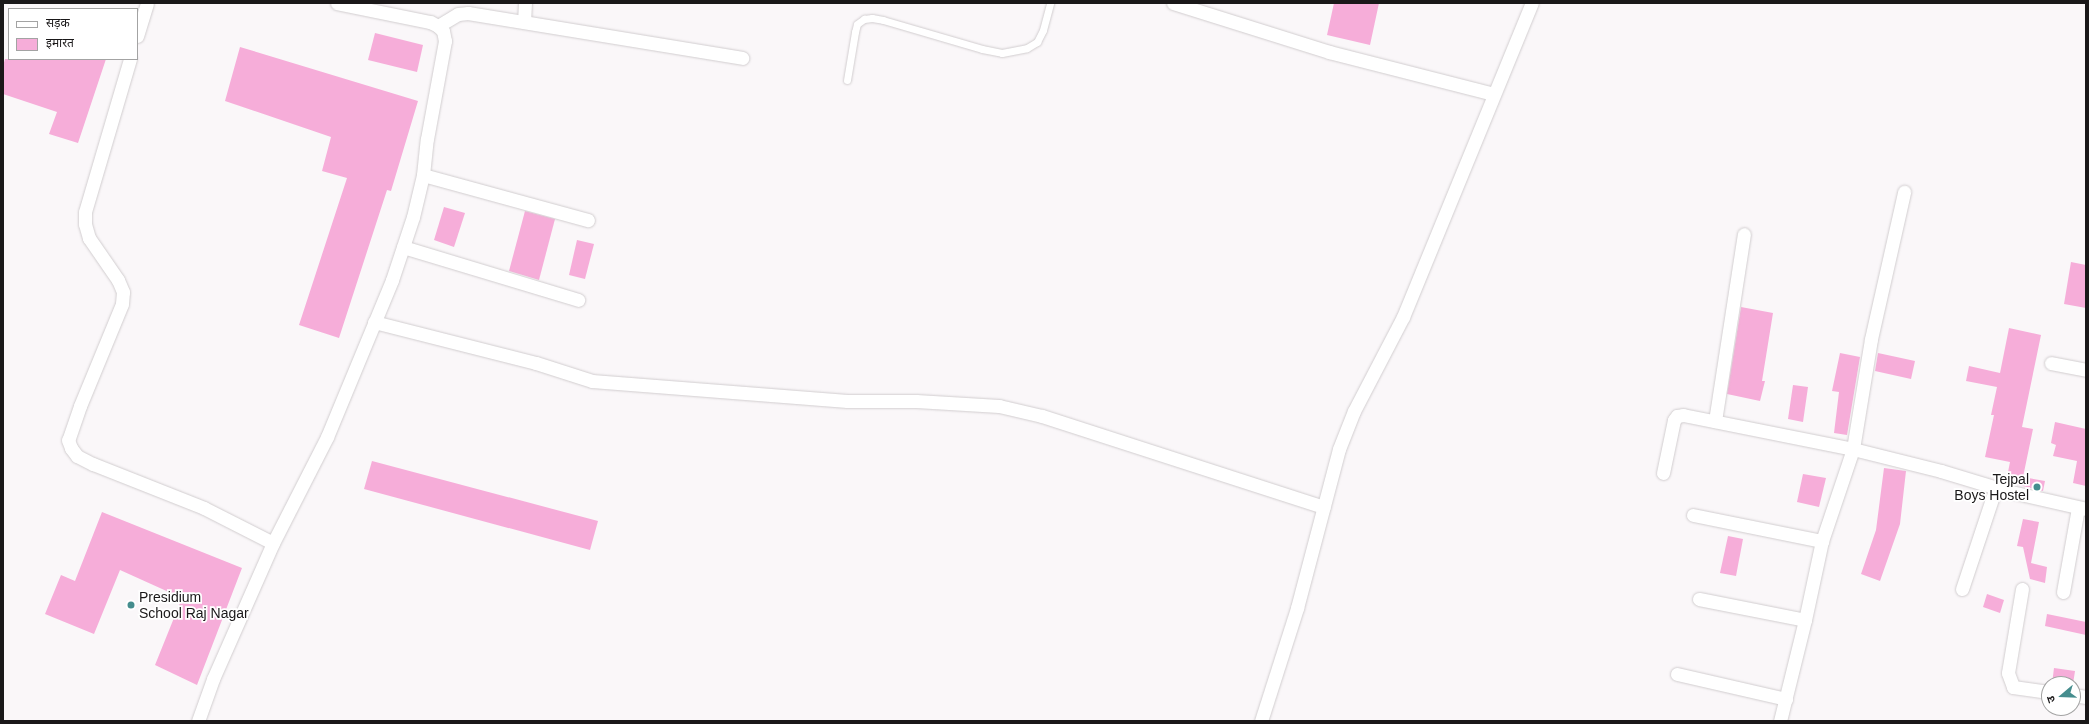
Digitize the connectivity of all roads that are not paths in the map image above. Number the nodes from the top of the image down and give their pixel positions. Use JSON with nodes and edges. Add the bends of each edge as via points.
{"nodes":[{"id":1,"x":147,"y":3,"type":"edge"},
{"id":2,"x":337,"y":3,"type":"edge"},
{"id":3,"x":525,"y":3,"type":"edge"},
{"id":4,"x":1050,"y":3,"type":"edge"},
{"id":5,"x":1173,"y":3,"type":"edge"},
{"id":6,"x":1532,"y":3,"type":"edge"},
{"id":7,"x":524,"y":22,"type":"junction"},
{"id":8,"x":438,"y":26,"type":"junction"},
{"id":9,"x":138,"y":33,"type":"edge"},
{"id":10,"x":742,"y":58,"type":"dead end"},
{"id":11,"x":130,"y":60,"type":"edge"},
{"id":12,"x":847,"y":80,"type":"dead end"},
{"id":13,"x":1494,"y":94,"type":"junction"},
{"id":14,"x":423,"y":174,"type":"junction"},
{"id":15,"x":1904,"y":192,"type":"dead end"},
{"id":16,"x":588,"y":220,"type":"dead end"},
{"id":17,"x":1744,"y":234,"type":"dead end"},
{"id":18,"x":403,"y":247,"type":"junction"},
{"id":19,"x":578,"y":300,"type":"dead end"},
{"id":20,"x":374,"y":322,"type":"junction"},
{"id":21,"x":2051,"y":363,"type":"dead end"},
{"id":22,"x":2086,"y":370,"type":"edge"},
{"id":23,"x":1715,"y":421,"type":"junction"},
{"id":24,"x":1853,"y":449,"type":"junction"},
{"id":25,"x":1663,"y":473,"type":"dead end"},
{"id":26,"x":1996,"y":488,"type":"junction"},
{"id":27,"x":1324,"y":507,"type":"junction"},
{"id":28,"x":2082,"y":508,"type":"edge"},
{"id":29,"x":1694,"y":515,"type":"dead end"},
{"id":30,"x":1822,"y":541,"type":"junction"},
{"id":31,"x":273,"y":543,"type":"junction"},
{"id":32,"x":1962,"y":589,"type":"dead end"},
{"id":33,"x":2022,"y":589,"type":"dead end"},
{"id":34,"x":2063,"y":592,"type":"dead end"},
{"id":35,"x":1699,"y":599,"type":"dead end"},
{"id":36,"x":1805,"y":620,"type":"junction"},
{"id":37,"x":1677,"y":674,"type":"dead end"},
{"id":38,"x":2041,"y":691,"type":"edge"},
{"id":39,"x":1786,"y":699,"type":"junction"},
{"id":40,"x":198,"y":721,"type":"edge"},
{"id":41,"x":1261,"y":721,"type":"edge"},
{"id":42,"x":1780,"y":721,"type":"edge"}],
"edges":[{"from":1,"to":9,"type":"street"},
{"from":2,"to":8,"type":"street","via":[[430,22]]},
{"from":3,"to":7,"type":"street"},
{"from":4,"to":12,"type":"lane","via":[[1037,42],[1027,48],[1002,53],[982,50],[883,20],[864,19],[857,24]]},
{"from":5,"to":13,"type":"street","via":[[1329,52]]},
{"from":6,"to":13,"type":"street"},
{"from":7,"to":8,"type":"street","via":[[468,13],[458,14]]},
{"from":7,"to":10,"type":"street"},
{"from":8,"to":14,"type":"street","via":[[445,41]]},
{"from":11,"to":31,"type":"street","via":[[85,212],[89,238],[118,280],[123,292],[122,304],[68,440],[76,456],[204,508]]},
{"from":13,"to":27,"type":"street","via":[[1403,317],[1354,411],[1340,449]]},
{"from":14,"to":16,"type":"street"},
{"from":14,"to":18,"type":"street"},
{"from":15,"to":24,"type":"street","via":[[1871,339]]},
{"from":17,"to":23,"type":"street"},
{"from":18,"to":19,"type":"street"},
{"from":18,"to":20,"type":"street"},
{"from":20,"to":27,"type":"street","via":[[536,363],[592,381],[847,401],[916,401],[1000,406],[1049,418]]},
{"from":20,"to":31,"type":"street","via":[[326,437]]},
{"from":21,"to":22,"type":"street"},
{"from":23,"to":24,"type":"street"},
{"from":23,"to":25,"type":"street","via":[[1677,416]]},
{"from":24,"to":26,"type":"street"},
{"from":24,"to":30,"type":"street"},
{"from":26,"to":28,"type":"street"},
{"from":26,"to":32,"type":"street"},
{"from":27,"to":41,"type":"street","via":[[1297,608]]},
{"from":28,"to":34,"type":"street"},
{"from":29,"to":30,"type":"street"},
{"from":30,"to":36,"type":"street"},
{"from":31,"to":40,"type":"street","via":[[213,679]]},
{"from":33,"to":38,"type":"street","via":[[2008,673],[2013,687]]},
{"from":35,"to":36,"type":"street"},
{"from":36,"to":39,"type":"street"},
{"from":37,"to":39,"type":"street"},
{"from":39,"to":42,"type":"street"}]}
